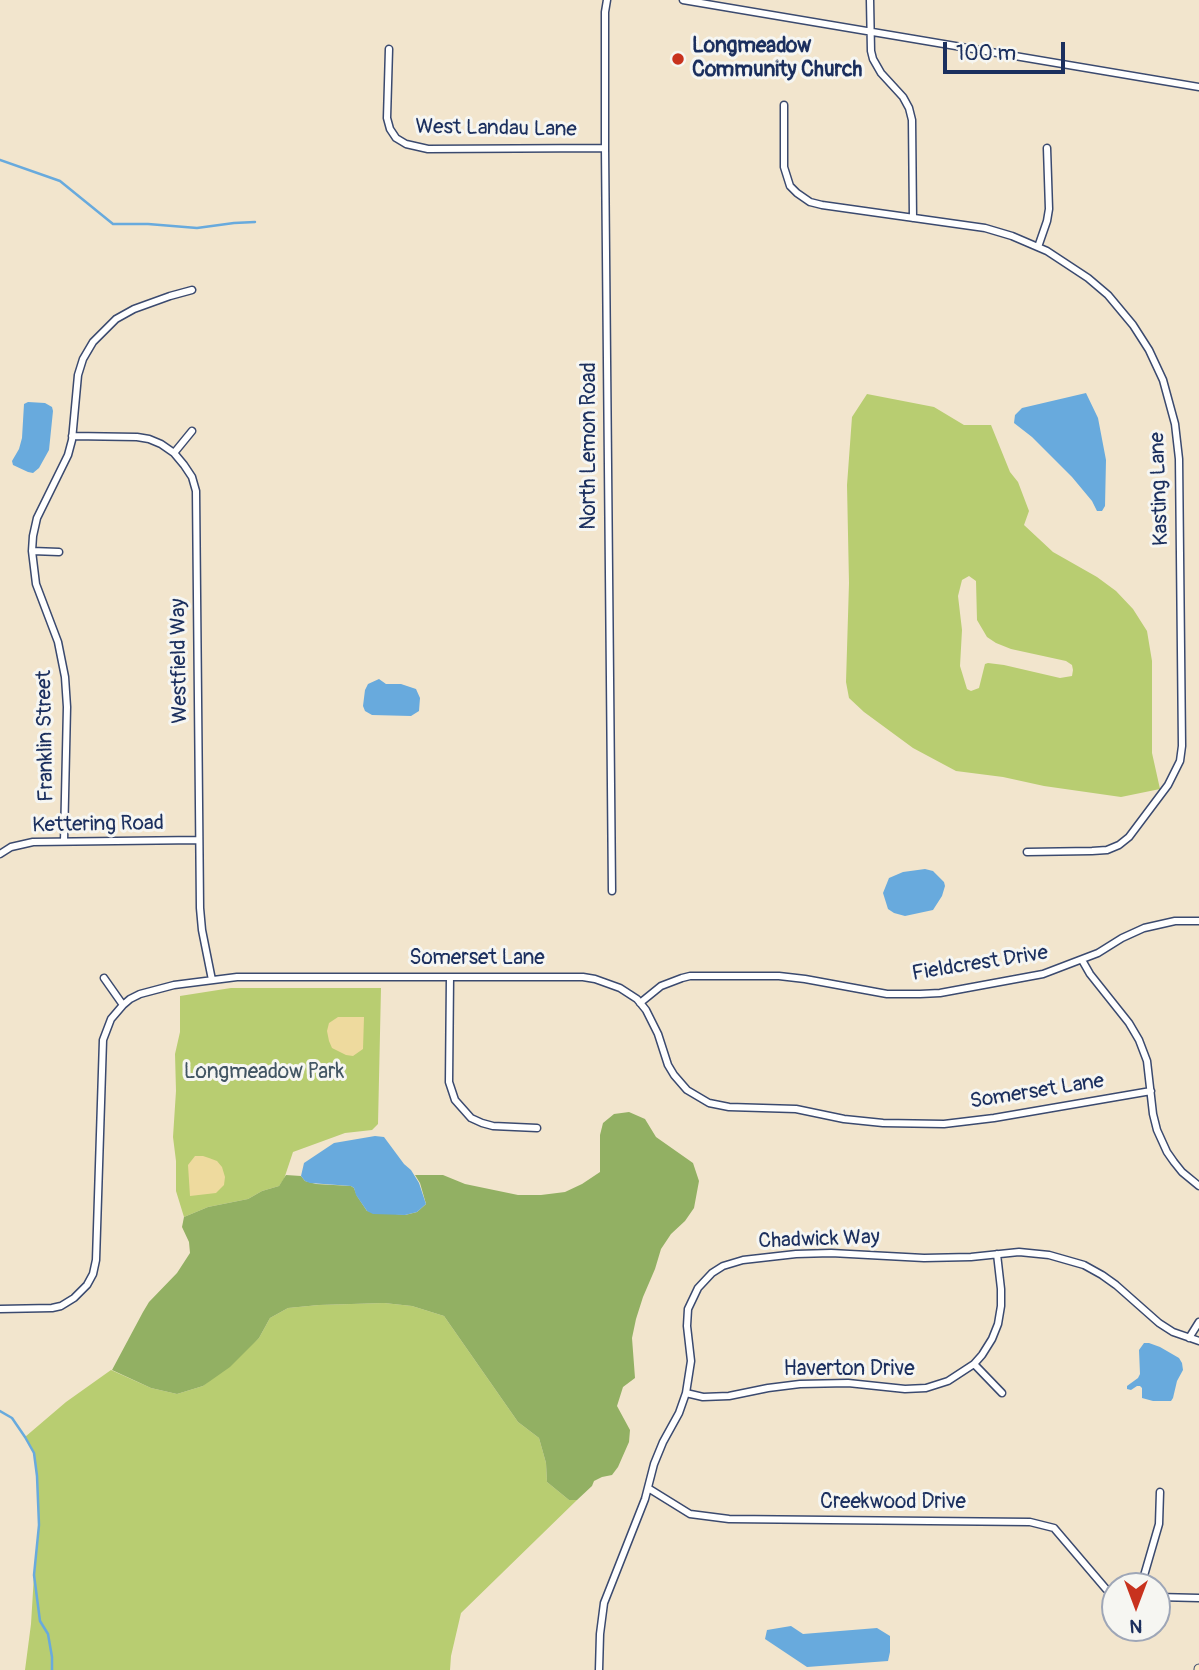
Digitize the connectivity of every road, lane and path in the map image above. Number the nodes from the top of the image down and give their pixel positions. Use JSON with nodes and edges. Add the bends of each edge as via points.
{"nodes":[{"id":1,"x":607,"y":0,"type":"edge"},
{"id":2,"x":683,"y":0,"type":"edge"},
{"id":3,"x":870,"y":0,"type":"edge"},
{"id":4,"x":871,"y":31,"type":"junction"},
{"id":5,"x":389,"y":49,"type":"dead end"},
{"id":6,"x":1199,"y":87,"type":"edge"},
{"id":7,"x":784,"y":105,"type":"dead end"},
{"id":8,"x":606,"y":148,"type":"junction"},
{"id":9,"x":1046,"y":148,"type":"dead end"},
{"id":10,"x":912,"y":218,"type":"junction"},
{"id":11,"x":1038,"y":247,"type":"junction"},
{"id":12,"x":192,"y":290,"type":"dead end"},
{"id":13,"x":192,"y":431,"type":"dead end"},
{"id":14,"x":72,"y":436,"type":"junction"},
{"id":15,"x":174,"y":453,"type":"junction"},
{"id":16,"x":32,"y":551,"type":"junction"},
{"id":17,"x":60,"y":552,"type":"dead end"},
{"id":18,"x":199,"y":840,"type":"junction"},
{"id":19,"x":64,"y":841,"type":"junction"},
{"id":20,"x":1027,"y":852,"type":"dead end"},
{"id":21,"x":0,"y":853,"type":"edge"},
{"id":22,"x":611,"y":891,"type":"dead end"},
{"id":23,"x":1199,"y":921,"type":"edge"},
{"id":24,"x":1082,"y":960,"type":"junction"},
{"id":25,"x":450,"y":976,"type":"junction"},
{"id":26,"x":104,"y":978,"type":"dead end"},
{"id":27,"x":212,"y":980,"type":"junction"},
{"id":28,"x":640,"y":1003,"type":"junction"},
{"id":29,"x":123,"y":1005,"type":"junction"},
{"id":30,"x":1151,"y":1091,"type":"junction"},
{"id":31,"x":537,"y":1128,"type":"dead end"},
{"id":32,"x":1199,"y":1186,"type":"edge"},
{"id":33,"x":997,"y":1254,"type":"junction"},
{"id":34,"x":0,"y":1309,"type":"edge"},
{"id":35,"x":1199,"y":1322,"type":"edge"},
{"id":36,"x":1189,"y":1338,"type":"junction"},
{"id":37,"x":1199,"y":1341,"type":"edge"},
{"id":38,"x":974,"y":1364,"type":"junction"},
{"id":39,"x":685,"y":1393,"type":"junction"},
{"id":40,"x":1002,"y":1393,"type":"dead end"},
{"id":41,"x":648,"y":1488,"type":"junction"},
{"id":42,"x":1160,"y":1492,"type":"dead end"},
{"id":43,"x":1145,"y":1572,"type":"edge"},
{"id":44,"x":1101,"y":1583,"type":"edge"},
{"id":45,"x":1171,"y":1597,"type":"edge"},
{"id":46,"x":1199,"y":1598,"type":"edge"},
{"id":47,"x":599,"y":1670,"type":"edge"}],
"edges":[{"from":1,"to":8,"type":"street","name":"North Lemon Road"},
{"from":2,"to":4,"type":"street"},
{"from":3,"to":4,"type":"street"},
{"from":4,"to":6,"type":"street"},
{"from":4,"to":10,"type":"street","via":[[873,59],[903,97],[912,120]]},
{"from":5,"to":8,"type":"street","name":"West Landau Lane","via":[[387,118],[396,138],[406,144],[428,149]]},
{"from":7,"to":10,"type":"street","name":"Kasting Lane","via":[[784,167],[797,193],[822,205]]},
{"from":8,"to":22,"type":"street","name":"North Lemon Road"},
{"from":9,"to":11,"type":"street","via":[[1049,209]]},
{"from":10,"to":11,"type":"street","name":"Kasting Lane","via":[[985,228]]},
{"from":11,"to":20,"type":"street","name":"Kasting Lane","via":[[1088,278],[1133,324],[1163,380],[1172,410],[1180,459],[1182,746],[1168,785],[1119,845],[1107,850]]},
{"from":12,"to":14,"type":"street","name":"Franklin Street","via":[[134,309],[93,342],[78,375]]},
{"from":13,"to":15,"type":"street"},
{"from":14,"to":15,"type":"street","via":[[149,439]]},
{"from":14,"to":16,"type":"street","name":"Franklin Street","via":[[68,455],[37,518]]},
{"from":15,"to":18,"type":"street","name":"Westfield Way","via":[[192,477],[195,491]]},
{"from":16,"to":17,"type":"street"},
{"from":16,"to":19,"type":"street","name":"Franklin Street","via":[[36,584],[58,642],[65,677]]},
{"from":18,"to":19,"type":"street","name":"Kettering Road"},
{"from":18,"to":27,"type":"street","name":"Westfield Way","via":[[202,930]]},
{"from":19,"to":21,"type":"street","name":"Kettering Road","via":[[21,844]]},
{"from":23,"to":24,"type":"street","name":"Fieldcrest Drive","via":[[1144,928]]},
{"from":24,"to":28,"type":"street","name":"Fieldcrest Drive","via":[[1027,978],[920,995],[779,976],[690,976],[661,986]]},
{"from":24,"to":30,"type":"street","via":[[1139,1040]]},
{"from":25,"to":27,"type":"street","name":"Somerset Lane"},
{"from":25,"to":28,"type":"street","name":"Somerset Lane","via":[[583,977],[620,988]]},
{"from":25,"to":31,"type":"street","via":[[449,1082],[455,1100],[481,1124]]},
{"from":26,"to":29,"type":"street"},
{"from":27,"to":29,"type":"street","name":"Somerset Lane","via":[[174,985]]},
{"from":28,"to":30,"type":"street","name":"Somerset Lane","via":[[680,1083],[699,1099],[729,1107],[796,1109],[883,1124],[943,1124]]},
{"from":29,"to":34,"type":"street","via":[[107,1026],[102,1049],[93,1274],[74,1298],[61,1306]]},
{"from":30,"to":32,"type":"street","via":[[1157,1130],[1167,1152]]},
{"from":33,"to":36,"type":"street","name":"Chadwick Way","via":[[1049,1255],[1084,1265],[1116,1285],[1159,1323]]},
{"from":33,"to":38,"type":"street","name":"Haverton Drive","via":[[998,1324]]},
{"from":33,"to":39,"type":"street","name":"Chadwick Way","via":[[924,1258],[796,1254],[723,1266],[698,1288],[688,1309],[691,1361]]},
{"from":35,"to":36,"type":"street"},
{"from":36,"to":37,"type":"street","name":"Chadwick Way"},
{"from":38,"to":39,"type":"street","name":"Haverton Drive","via":[[948,1381],[926,1388],[848,1383],[800,1384],[729,1396]]},
{"from":38,"to":40,"type":"street"},
{"from":39,"to":41,"type":"street","name":"Chadwick Way"},
{"from":41,"to":44,"type":"street","name":"Creekwood Drive","via":[[690,1514],[729,1520],[1030,1522],[1054,1528]]},
{"from":41,"to":47,"type":"street","name":"Chadwick Way","via":[[604,1603]]},
{"from":42,"to":43,"type":"street","via":[[1158,1524]]},
{"from":45,"to":46,"type":"street"}]}
